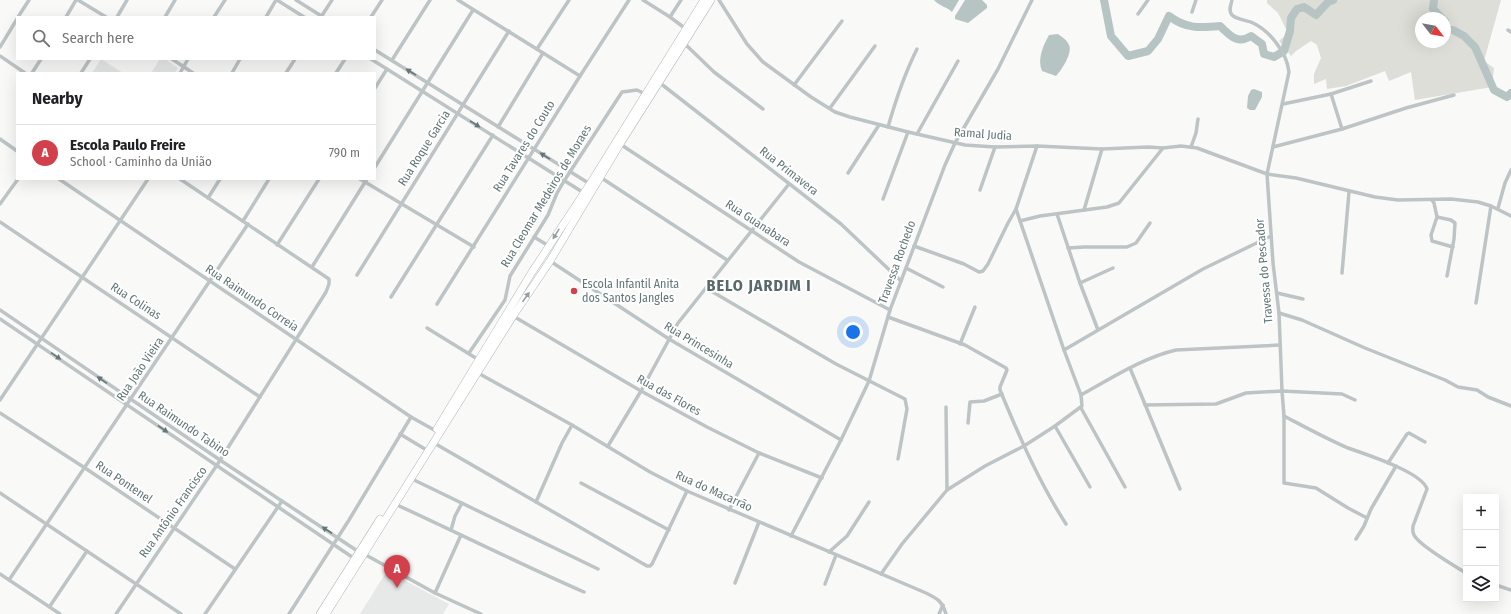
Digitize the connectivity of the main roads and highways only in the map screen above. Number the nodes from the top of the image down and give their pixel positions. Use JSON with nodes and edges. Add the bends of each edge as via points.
{"nodes":[{"id":1,"x":704,"y":0,"type":"edge"},
{"id":2,"x":711,"y":0,"type":"edge"},
{"id":3,"x":565,"y":220,"type":"junction"},
{"id":4,"x":572,"y":225,"type":"junction"},
{"id":5,"x":532,"y":272,"type":"junction"},
{"id":6,"x":539,"y":277,"type":"junction"},
{"id":7,"x":362,"y":553,"type":"junction"},
{"id":8,"x":320,"y":614,"type":"edge"},
{"id":9,"x":326,"y":614,"type":"edge"}],
"edges":[{"from":1,"to":3,"type":"highway"},
{"from":2,"to":4,"type":"highway"},
{"from":3,"to":4,"type":"highway"},
{"from":3,"to":5,"type":"highway","one_way":true},
{"from":4,"to":6,"type":"highway"},
{"from":5,"to":6,"type":"highway","via":[[534,276]]},
{"from":5,"to":7,"type":"highway"},
{"from":7,"to":6,"type":"highway","one_way":true,"via":[[412,479]]},
{"from":7,"to":8,"type":"highway","via":[[355,559]]},
{"from":7,"to":9,"type":"highway"}]}
